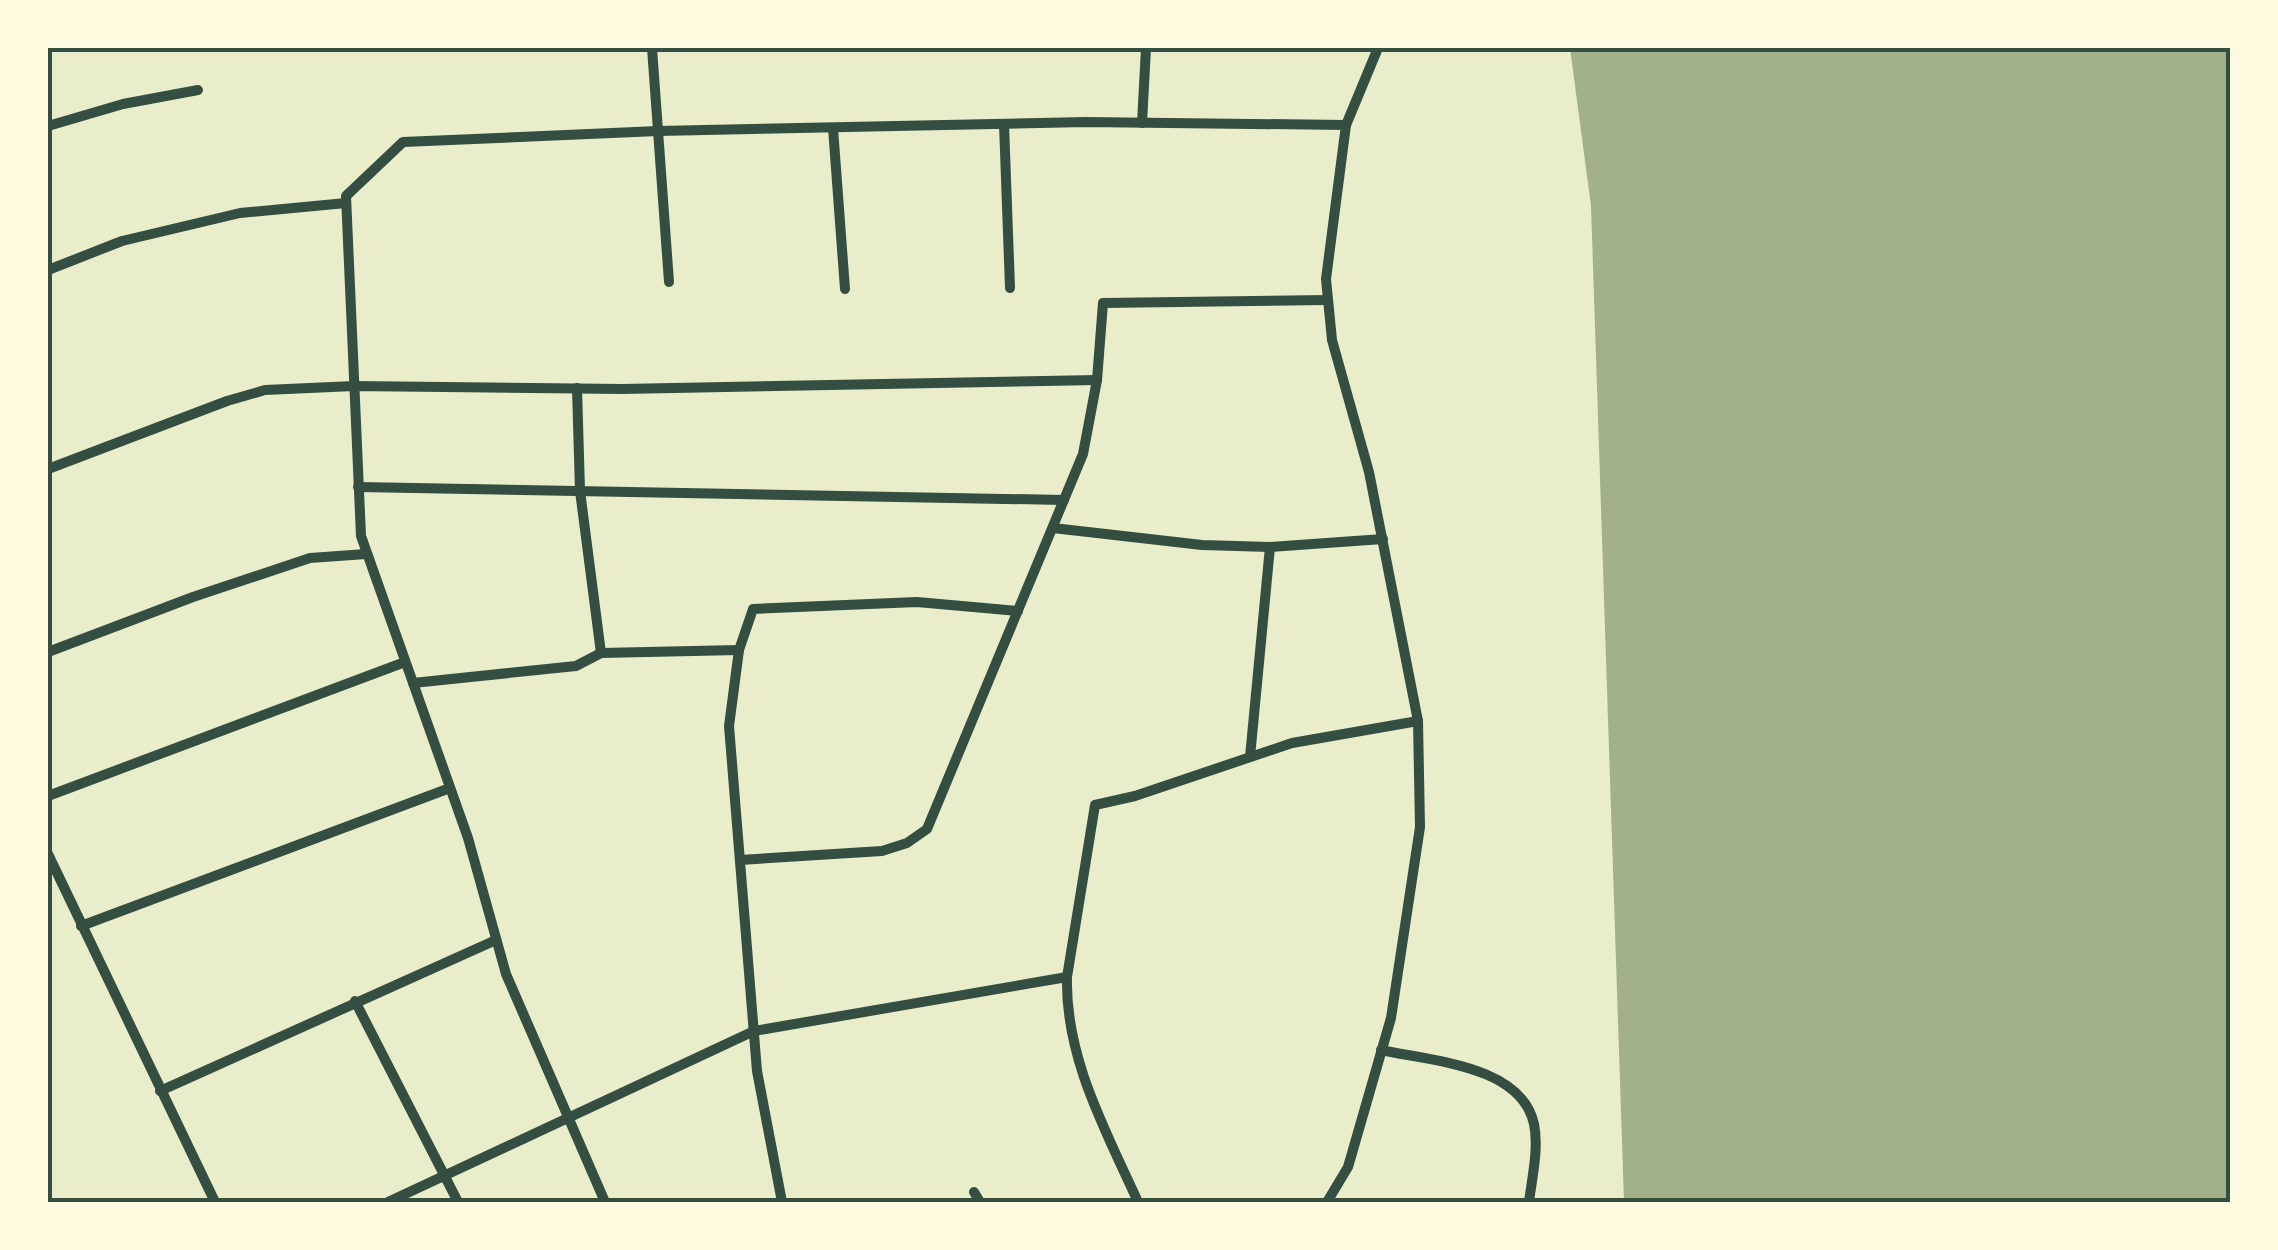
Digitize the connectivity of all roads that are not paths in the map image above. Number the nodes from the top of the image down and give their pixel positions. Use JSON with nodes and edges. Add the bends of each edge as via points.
{"nodes":[{"id":1,"x":652,"y":48,"type":"edge"},
{"id":2,"x":1146,"y":48,"type":"edge"},
{"id":3,"x":1378,"y":48,"type":"edge"},
{"id":4,"x":198,"y":90,"type":"dead end"},
{"id":5,"x":1142,"y":123,"type":"junction"},
{"id":6,"x":1004,"y":124,"type":"junction"},
{"id":7,"x":48,"y":126,"type":"edge"},
{"id":8,"x":1346,"y":126,"type":"junction"},
{"id":9,"x":833,"y":128,"type":"junction"},
{"id":10,"x":658,"y":132,"type":"junction"},
{"id":11,"x":346,"y":203,"type":"junction"},
{"id":12,"x":48,"y":270,"type":"edge"},
{"id":13,"x":669,"y":282,"type":"dead end"},
{"id":14,"x":1010,"y":288,"type":"dead end"},
{"id":15,"x":845,"y":289,"type":"dead end"},
{"id":16,"x":1328,"y":300,"type":"junction"},
{"id":17,"x":1098,"y":380,"type":"junction"},
{"id":18,"x":354,"y":386,"type":"junction"},
{"id":19,"x":577,"y":388,"type":"junction"},
{"id":20,"x":48,"y":470,"type":"edge"},
{"id":21,"x":358,"y":487,"type":"junction"},
{"id":22,"x":580,"y":491,"type":"junction"},
{"id":23,"x":1064,"y":500,"type":"junction"},
{"id":24,"x":1053,"y":528,"type":"junction"},
{"id":25,"x":1382,"y":539,"type":"junction"},
{"id":26,"x":1270,"y":546,"type":"junction"},
{"id":27,"x":366,"y":554,"type":"junction"},
{"id":28,"x":1018,"y":611,"type":"junction"},
{"id":29,"x":738,"y":650,"type":"junction"},
{"id":30,"x":48,"y":652,"type":"edge"},
{"id":31,"x":601,"y":653,"type":"junction"},
{"id":32,"x":405,"y":662,"type":"junction"},
{"id":33,"x":412,"y":683,"type":"junction"},
{"id":34,"x":1418,"y":720,"type":"junction"},
{"id":35,"x":1250,"y":757,"type":"junction"},
{"id":36,"x":450,"y":788,"type":"junction"},
{"id":37,"x":48,"y":796,"type":"edge"},
{"id":38,"x":48,"y":854,"type":"edge"},
{"id":39,"x":740,"y":860,"type":"junction"},
{"id":40,"x":80,"y":926,"type":"junction"},
{"id":41,"x":496,"y":940,"type":"junction"},
{"id":42,"x":1067,"y":977,"type":"junction"},
{"id":43,"x":354,"y":1002,"type":"junction"},
{"id":44,"x":754,"y":1031,"type":"junction"},
{"id":45,"x":1382,"y":1050,"type":"junction"},
{"id":46,"x":160,"y":1090,"type":"junction"},
{"id":47,"x":569,"y":1119,"type":"junction"},
{"id":48,"x":444,"y":1176,"type":"junction"},
{"id":49,"x":214,"y":1202,"type":"edge"},
{"id":50,"x":388,"y":1202,"type":"edge"},
{"id":51,"x":458,"y":1202,"type":"edge"},
{"id":52,"x":606,"y":1202,"type":"edge"},
{"id":53,"x":782,"y":1202,"type":"edge"},
{"id":54,"x":1138,"y":1202,"type":"edge"},
{"id":55,"x":1328,"y":1202,"type":"edge"},
{"id":56,"x":1529,"y":1202,"type":"edge"}],
"edges":[{"from":1,"to":10,"type":"street"},
{"from":2,"to":5,"type":"street"},
{"from":3,"to":8,"type":"street"},
{"from":4,"to":7,"type":"street"},
{"from":5,"to":6,"type":"street"},
{"from":5,"to":8,"type":"street"},
{"from":6,"to":9,"type":"street"},
{"from":6,"to":14,"type":"street"},
{"from":8,"to":16,"type":"street"},
{"from":9,"to":10,"type":"street"},
{"from":9,"to":15,"type":"street"},
{"from":10,"to":11,"type":"street","via":[[404,142]]},
{"from":10,"to":13,"type":"street"},
{"from":11,"to":12,"type":"street","via":[[240,213],[122,241]]},
{"from":11,"to":18,"type":"street"},
{"from":16,"to":17,"type":"street","via":[[1103,302]]},
{"from":16,"to":25,"type":"street"},
{"from":17,"to":19,"type":"street"},
{"from":17,"to":23,"type":"street","via":[[1084,454]]},
{"from":18,"to":19,"type":"street"},
{"from":18,"to":20,"type":"street","via":[[265,390]]},
{"from":18,"to":21,"type":"street"},
{"from":19,"to":22,"type":"street"},
{"from":21,"to":22,"type":"street"},
{"from":21,"to":27,"type":"street"},
{"from":22,"to":23,"type":"street"},
{"from":22,"to":31,"type":"street"},
{"from":23,"to":24,"type":"street"},
{"from":24,"to":26,"type":"street","via":[[1202,546]]},
{"from":24,"to":28,"type":"street"},
{"from":25,"to":26,"type":"street"},
{"from":25,"to":34,"type":"street"},
{"from":26,"to":35,"type":"street"},
{"from":27,"to":30,"type":"street","via":[[310,558]]},
{"from":27,"to":32,"type":"street"},
{"from":28,"to":29,"type":"street","via":[[917,602],[753,609]]},
{"from":28,"to":39,"type":"street","via":[[926,829],[882,851]]},
{"from":29,"to":31,"type":"street"},
{"from":29,"to":39,"type":"street","via":[[728,726]]},
{"from":31,"to":33,"type":"street","via":[[576,666]]},
{"from":32,"to":33,"type":"street"},
{"from":32,"to":37,"type":"street"},
{"from":33,"to":36,"type":"street"},
{"from":34,"to":35,"type":"street"},
{"from":34,"to":45,"type":"street","via":[[1420,827]]},
{"from":35,"to":42,"type":"street","via":[[1095,805]]},
{"from":36,"to":40,"type":"street"},
{"from":36,"to":41,"type":"street"},
{"from":38,"to":40,"type":"street"},
{"from":39,"to":44,"type":"street"},
{"from":40,"to":46,"type":"street"},
{"from":41,"to":43,"type":"street"},
{"from":41,"to":47,"type":"street"},
{"from":42,"to":44,"type":"street"},
{"from":42,"to":54,"type":"street","via":[[1066,1002],[1084,1078]]},
{"from":43,"to":46,"type":"street"},
{"from":43,"to":48,"type":"street"},
{"from":44,"to":47,"type":"street"},
{"from":44,"to":53,"type":"street"},
{"from":45,"to":55,"type":"street","via":[[1348,1167]]},
{"from":45,"to":56,"type":"street","via":[[1488,1074],[1515,1088],[1535,1128]]},
{"from":46,"to":49,"type":"street"},
{"from":47,"to":48,"type":"street"},
{"from":47,"to":52,"type":"street"},
{"from":48,"to":50,"type":"street"},
{"from":48,"to":51,"type":"street"}]}
